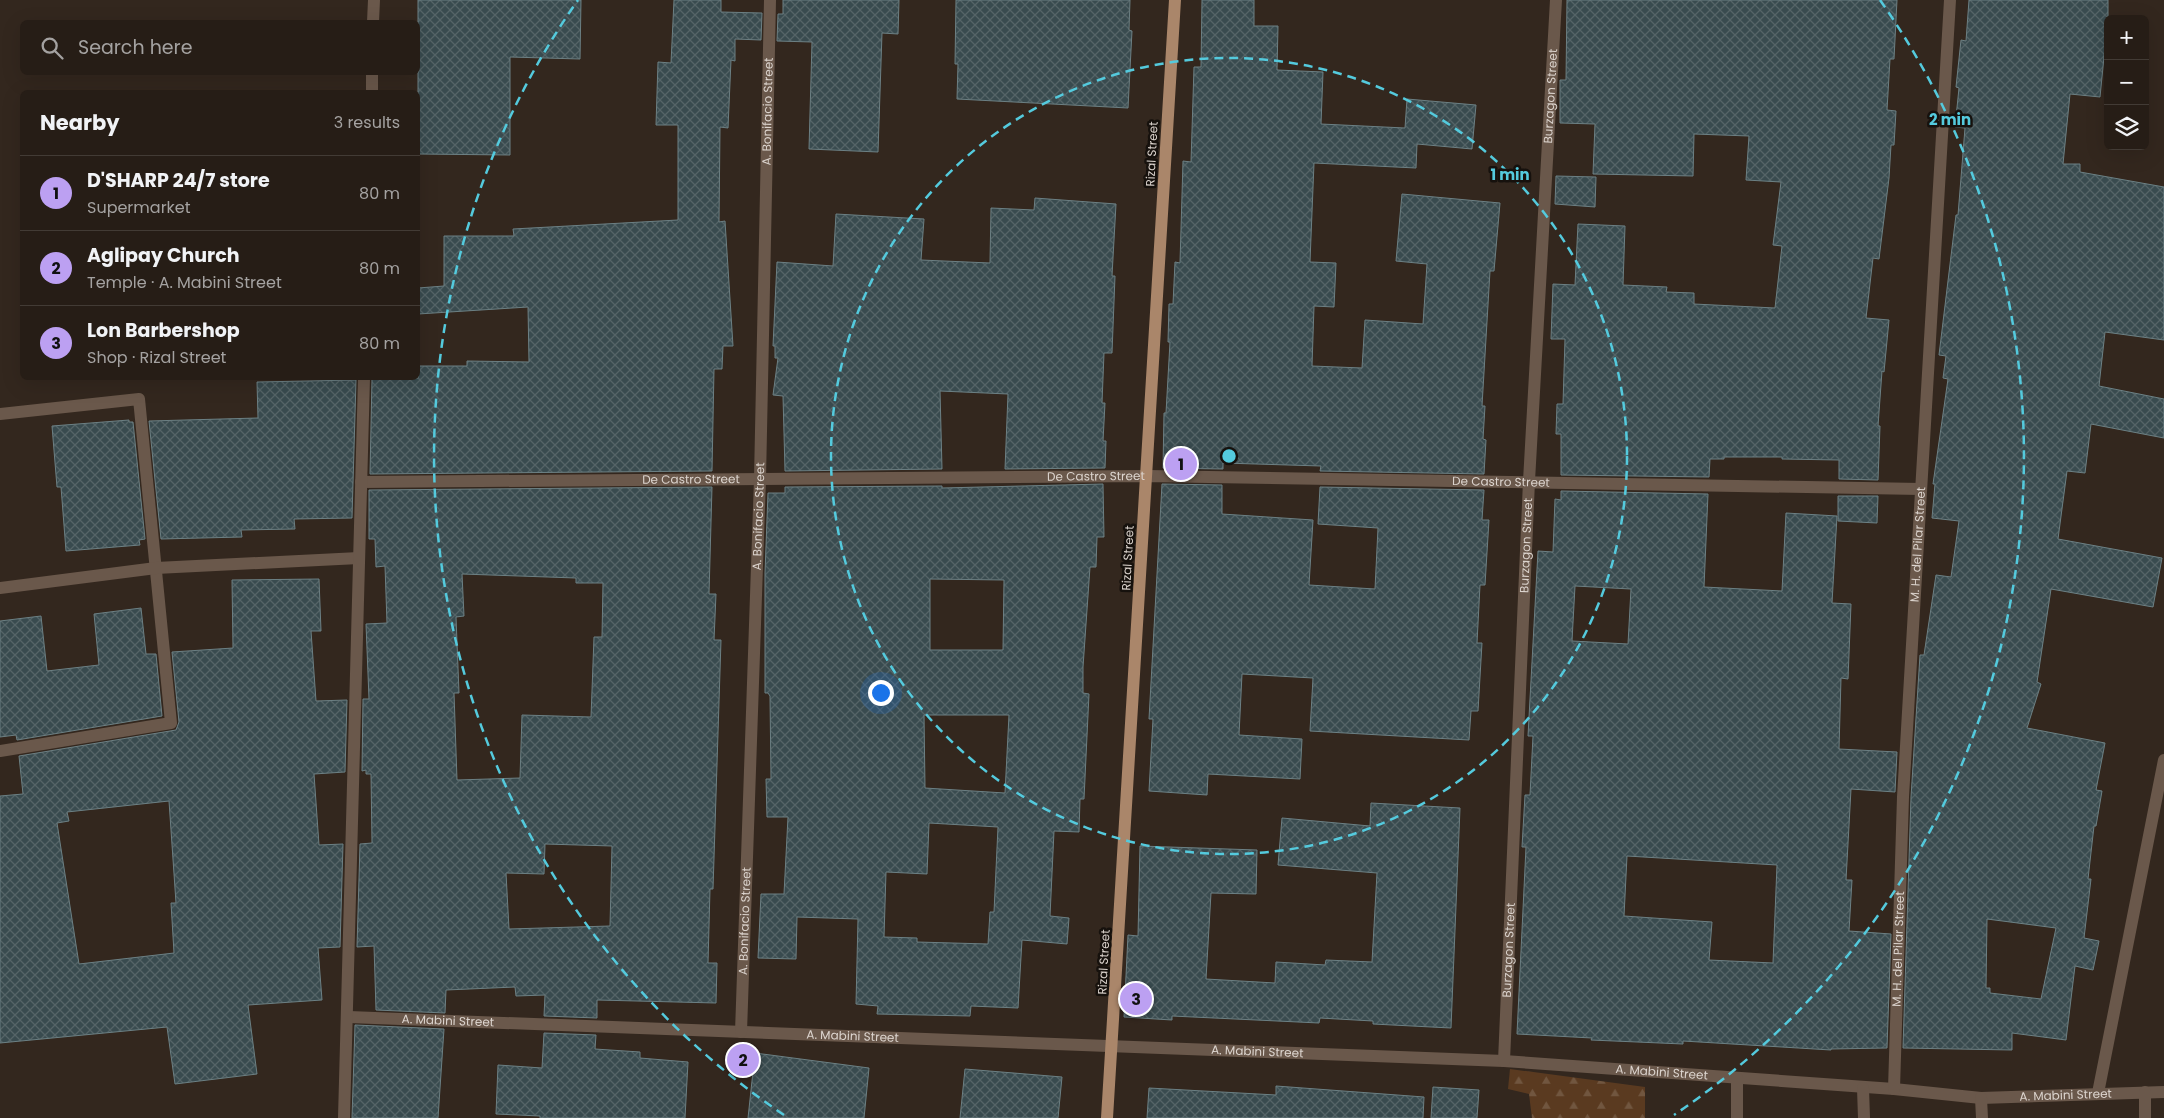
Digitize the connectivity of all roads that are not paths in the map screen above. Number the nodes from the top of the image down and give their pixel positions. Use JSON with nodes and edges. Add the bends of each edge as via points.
{"nodes":[{"id":1,"x":374,"y":0,"type":"edge"},
{"id":2,"x":770,"y":0,"type":"edge"},
{"id":3,"x":1175,"y":0,"type":"edge"},
{"id":4,"x":1556,"y":0,"type":"edge"},
{"id":5,"x":1950,"y":0,"type":"edge"},
{"id":6,"x":373,"y":20,"type":"edge"},
{"id":7,"x":372,"y":75,"type":"edge"},
{"id":8,"x":372,"y":90,"type":"edge"},
{"id":9,"x":364,"y":380,"type":"edge"},
{"id":10,"x":0,"y":414,"type":"edge"},
{"id":11,"x":1147,"y":476,"type":"junction"},
{"id":12,"x":760,"y":479,"type":"junction"},
{"id":13,"x":1529,"y":481,"type":"junction"},
{"id":14,"x":361,"y":482,"type":"junction"},
{"id":15,"x":1921,"y":489,"type":"junction"},
{"id":16,"x":359,"y":558,"type":"junction"},
{"id":17,"x":156,"y":568,"type":"junction"},
{"id":18,"x":0,"y":588,"type":"edge"},
{"id":19,"x":0,"y":751,"type":"edge"},
{"id":20,"x":2164,"y":760,"type":"edge"},
{"id":21,"x":348,"y":1017,"type":"junction"},
{"id":22,"x":741,"y":1032,"type":"junction"},
{"id":23,"x":1112,"y":1047,"type":"junction"},
{"id":24,"x":1504,"y":1061,"type":"junction"},
{"id":25,"x":1737,"y":1078,"type":"junction"},
{"id":26,"x":1863,"y":1088,"type":"junction"},
{"id":27,"x":1894,"y":1089,"type":"junction"},
{"id":28,"x":2145,"y":1092,"type":"junction"},
{"id":29,"x":2164,"y":1092,"type":"edge"},
{"id":30,"x":2098,"y":1093,"type":"junction"},
{"id":31,"x":1981,"y":1098,"type":"junction"},
{"id":32,"x":344,"y":1118,"type":"edge"},
{"id":33,"x":1107,"y":1118,"type":"edge"},
{"id":34,"x":1737,"y":1118,"type":"edge"},
{"id":35,"x":1864,"y":1118,"type":"edge"},
{"id":36,"x":1982,"y":1118,"type":"edge"},
{"id":37,"x":2145,"y":1118,"type":"edge"}],
"edges":[{"from":1,"to":6,"type":"street"},
{"from":2,"to":12,"type":"street","name":"A. Bonifacio Street"},
{"from":3,"to":11,"type":"main road","name":"Rizal Street"},
{"from":4,"to":13,"type":"street","name":"Burzagon Street"},
{"from":5,"to":15,"type":"street","name":"M. H. del Pilar Street"},
{"from":7,"to":8,"type":"street"},
{"from":9,"to":14,"type":"street"},
{"from":10,"to":17,"type":"street","via":[[139,399]]},
{"from":11,"to":12,"type":"street","name":"De Castro Street"},
{"from":11,"to":13,"type":"street","name":"De Castro Street"},
{"from":11,"to":23,"type":"main road","name":"Rizal Street"},
{"from":12,"to":14,"type":"street","name":"De Castro Street"},
{"from":12,"to":22,"type":"street","name":"A. Bonifacio Street"},
{"from":13,"to":15,"type":"street","name":"De Castro Street"},
{"from":13,"to":24,"type":"street","name":"Burzagon Street"},
{"from":14,"to":16,"type":"street"},
{"from":15,"to":27,"type":"street","name":"M. H. del Pilar Street","via":[[1903,797]]},
{"from":16,"to":17,"type":"street"},
{"from":16,"to":21,"type":"street"},
{"from":17,"to":18,"type":"street"},
{"from":17,"to":19,"type":"street","via":[[171,723]]},
{"from":20,"to":30,"type":"street"},
{"from":21,"to":22,"type":"street","name":"A. Mabini Street"},
{"from":21,"to":32,"type":"street"},
{"from":22,"to":23,"type":"street","name":"A. Mabini Street"},
{"from":23,"to":24,"type":"street","name":"A. Mabini Street"},
{"from":23,"to":33,"type":"main road","name":"Rizal Street"},
{"from":24,"to":25,"type":"street","name":"A. Mabini Street"},
{"from":25,"to":26,"type":"street","name":"A. Mabini Street"},
{"from":25,"to":34,"type":"street"},
{"from":26,"to":27,"type":"street","name":"A. Mabini Street"},
{"from":26,"to":35,"type":"street"},
{"from":27,"to":31,"type":"street","name":"A. Mabini Street"},
{"from":28,"to":29,"type":"street","name":"A. Mabini Street"},
{"from":28,"to":30,"type":"street","name":"A. Mabini Street"},
{"from":28,"to":37,"type":"street"},
{"from":30,"to":31,"type":"street","name":"A. Mabini Street"},
{"from":31,"to":36,"type":"street"}]}
